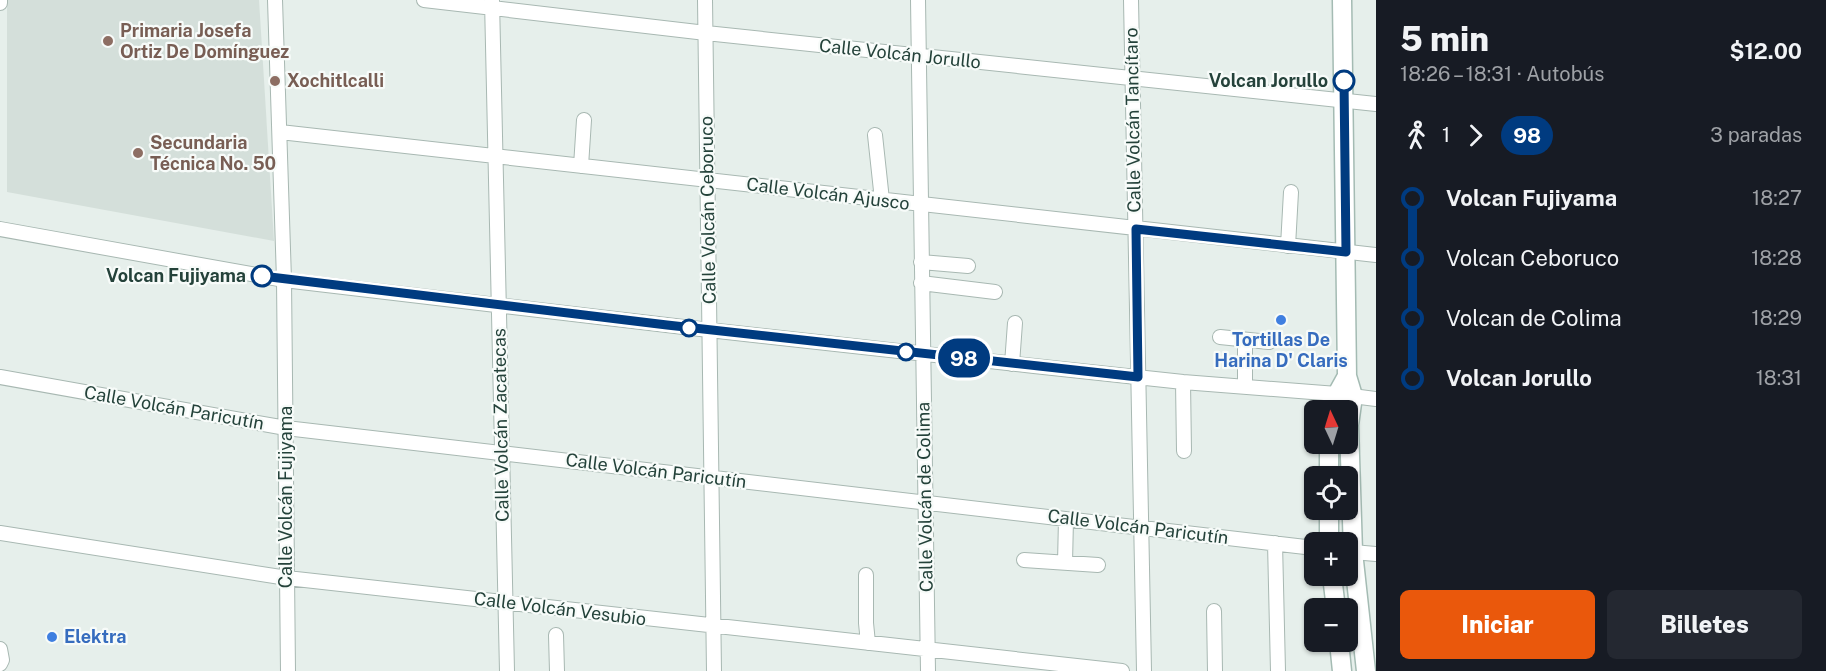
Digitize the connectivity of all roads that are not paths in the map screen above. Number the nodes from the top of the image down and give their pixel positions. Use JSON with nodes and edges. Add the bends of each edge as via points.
{"nodes":[{"id":1,"x":275,"y":0,"type":"edge"},
{"id":2,"x":424,"y":0,"type":"edge"},
{"id":3,"x":705,"y":0,"type":"edge"},
{"id":4,"x":918,"y":0,"type":"edge"},
{"id":5,"x":1131,"y":0,"type":"edge"},
{"id":6,"x":1342,"y":0,"type":"edge"},
{"id":7,"x":492,"y":4,"type":"edge"},
{"id":8,"x":706,"y":33,"type":"junction"},
{"id":9,"x":919,"y":56,"type":"junction"},
{"id":10,"x":1133,"y":78,"type":"junction"},
{"id":11,"x":1344,"y":101,"type":"junction"},
{"id":12,"x":1376,"y":104,"type":"edge"},
{"id":13,"x":584,"y":120,"type":"dead end"},
{"id":14,"x":280,"y":132,"type":"junction"},
{"id":15,"x":875,"y":135,"type":"dead end"},
{"id":16,"x":495,"y":156,"type":"junction"},
{"id":17,"x":581,"y":166,"type":"junction"},
{"id":18,"x":708,"y":180,"type":"junction"},
{"id":19,"x":1291,"y":192,"type":"dead end"},
{"id":20,"x":882,"y":200,"type":"junction"},
{"id":21,"x":920,"y":204,"type":"junction"},
{"id":22,"x":0,"y":229,"type":"edge"},
{"id":23,"x":1136,"y":229,"type":"junction"},
{"id":24,"x":1288,"y":246,"type":"junction"},
{"id":25,"x":1346,"y":252,"type":"junction"},
{"id":26,"x":1376,"y":255,"type":"edge"},
{"id":27,"x":921,"y":262,"type":"junction"},
{"id":28,"x":968,"y":266,"type":"dead end"},
{"id":29,"x":284,"y":280,"type":"junction"},
{"id":30,"x":921,"y":283,"type":"junction"},
{"id":31,"x":995,"y":292,"type":"dead end"},
{"id":32,"x":499,"y":305,"type":"junction"},
{"id":33,"x":1015,"y":323,"type":"dead end"},
{"id":34,"x":709,"y":330,"type":"junction"},
{"id":35,"x":1220,"y":337,"type":"dead end"},
{"id":36,"x":1245,"y":340,"type":"junction"},
{"id":37,"x":1269,"y":342,"type":"dead end"},
{"id":38,"x":922,"y":354,"type":"junction"},
{"id":39,"x":1012,"y":363,"type":"junction"},
{"id":40,"x":0,"y":377,"type":"edge"},
{"id":41,"x":1138,"y":377,"type":"junction"},
{"id":42,"x":1183,"y":382,"type":"junction"},
{"id":43,"x":1245,"y":386,"type":"junction"},
{"id":44,"x":1376,"y":399,"type":"edge"},
{"id":45,"x":1341,"y":400,"type":"edge"},
{"id":46,"x":286,"y":428,"type":"junction"},
{"id":47,"x":1184,"y":451,"type":"dead end"},
{"id":48,"x":502,"y":453,"type":"junction"},
{"id":49,"x":1349,"y":454,"type":"edge"},
{"id":50,"x":712,"y":478,"type":"junction"},
{"id":51,"x":924,"y":503,"type":"junction"},
{"id":52,"x":1065,"y":519,"type":"junction"},
{"id":53,"x":1141,"y":528,"type":"junction"},
{"id":54,"x":1352,"y":532,"type":"edge"},
{"id":55,"x":0,"y":533,"type":"edge"},
{"id":56,"x":1275,"y":543,"type":"junction"},
{"id":57,"x":1304,"y":547,"type":"edge"},
{"id":58,"x":1358,"y":552,"type":"edge"},
{"id":59,"x":1376,"y":554,"type":"edge"},
{"id":60,"x":1024,"y":560,"type":"dead end"},
{"id":61,"x":1065,"y":563,"type":"junction"},
{"id":62,"x":1098,"y":565,"type":"dead end"},
{"id":63,"x":866,"y":575,"type":"dead end"},
{"id":64,"x":287,"y":578,"type":"junction"},
{"id":65,"x":1357,"y":586,"type":"edge"},
{"id":66,"x":505,"y":603,"type":"junction"},
{"id":67,"x":1214,"y":611,"type":"dead end"},
{"id":68,"x":713,"y":627,"type":"junction"},
{"id":69,"x":556,"y":635,"type":"dead end"},
{"id":70,"x":868,"y":643,"type":"junction"},
{"id":71,"x":0,"y":649,"type":"edge"},
{"id":72,"x":927,"y":649,"type":"junction"},
{"id":73,"x":1340,"y":652,"type":"edge"},
{"id":74,"x":0,"y":664,"type":"edge"},
{"id":75,"x":3,"y":671,"type":"edge"},
{"id":76,"x":10,"y":671,"type":"edge"},
{"id":77,"x":288,"y":671,"type":"edge"},
{"id":78,"x":507,"y":671,"type":"edge"},
{"id":79,"x":557,"y":671,"type":"edge"},
{"id":80,"x":714,"y":671,"type":"edge"},
{"id":81,"x":928,"y":671,"type":"edge"},
{"id":82,"x":1122,"y":671,"type":"edge"},
{"id":83,"x":1144,"y":671,"type":"edge"},
{"id":84,"x":1215,"y":671,"type":"edge"},
{"id":85,"x":1278,"y":671,"type":"edge"},
{"id":86,"x":1342,"y":671,"type":"edge"},
{"id":87,"x":1366,"y":671,"type":"edge"}],
"edges":[{"from":1,"to":14,"type":"street","name":"Calle Volcán Fujiyama"},
{"from":2,"to":7,"type":"street","name":"Calle Volcán Jorullo"},
{"from":3,"to":8,"type":"street","name":"Calle Volcán Ceboruco"},
{"from":4,"to":9,"type":"street","name":"Calle Volcán de Colima"},
{"from":5,"to":10,"type":"street","name":"Calle Volcán Tancítaro"},
{"from":6,"to":11,"type":"street"},
{"from":7,"to":8,"type":"street","name":"Calle Volcán Jorullo"},
{"from":7,"to":16,"type":"street","name":"Calle Volcán Zacatecas"},
{"from":8,"to":9,"type":"street","name":"Calle Volcán Jorullo"},
{"from":8,"to":18,"type":"street","name":"Calle Volcán Ceboruco"},
{"from":9,"to":10,"type":"street","name":"Calle Volcán Jorullo"},
{"from":9,"to":21,"type":"street","name":"Calle Volcán de Colima"},
{"from":10,"to":11,"type":"street","name":"Calle Volcán Jorullo"},
{"from":10,"to":23,"type":"street","name":"Calle Volcán Tancítaro"},
{"from":11,"to":12,"type":"street","name":"Calle Volcán Jorullo"},
{"from":11,"to":25,"type":"street"},
{"from":13,"to":17,"type":"street"},
{"from":14,"to":16,"type":"street","name":"Calle Volcán Ajusco"},
{"from":14,"to":29,"type":"street","name":"Calle Volcán Fujiyama"},
{"from":15,"to":20,"type":"street"},
{"from":16,"to":17,"type":"street","name":"Calle Volcán Ajusco"},
{"from":16,"to":32,"type":"street","name":"Calle Volcán Zacatecas"},
{"from":17,"to":18,"type":"street","name":"Calle Volcán Ajusco"},
{"from":18,"to":20,"type":"street","name":"Calle Volcán Ajusco"},
{"from":18,"to":34,"type":"street","name":"Calle Volcán Ceboruco"},
{"from":19,"to":24,"type":"street"},
{"from":20,"to":21,"type":"street","name":"Calle Volcán Ajusco"},
{"from":21,"to":23,"type":"street","name":"Calle Volcán Ajusco"},
{"from":21,"to":27,"type":"street","name":"Calle Volcán de Colima"},
{"from":22,"to":29,"type":"street"},
{"from":23,"to":24,"type":"street","name":"Calle Volcán Ajusco"},
{"from":23,"to":41,"type":"street","name":"Calle Volcán Tancítaro"},
{"from":24,"to":25,"type":"street","name":"Calle Volcán Ajusco"},
{"from":25,"to":26,"type":"street","name":"Calle Volcán Ajusco"},
{"from":25,"to":45,"type":"street","via":[[1347,375]]},
{"from":27,"to":28,"type":"street"},
{"from":27,"to":30,"type":"street","name":"Calle Volcán de Colima"},
{"from":29,"to":32,"type":"street"},
{"from":29,"to":46,"type":"street","name":"Calle Volcán Fujiyama"},
{"from":30,"to":31,"type":"street"},
{"from":30,"to":38,"type":"street","name":"Calle Volcán de Colima"},
{"from":32,"to":34,"type":"street"},
{"from":32,"to":48,"type":"street","name":"Calle Volcán Zacatecas"},
{"from":33,"to":39,"type":"street"},
{"from":34,"to":38,"type":"street"},
{"from":34,"to":50,"type":"street","name":"Calle Volcán Ceboruco"},
{"from":35,"to":36,"type":"street"},
{"from":36,"to":37,"type":"street"},
{"from":36,"to":43,"type":"street"},
{"from":38,"to":39,"type":"street"},
{"from":38,"to":51,"type":"street","name":"Calle Volcán de Colima"},
{"from":39,"to":41,"type":"street"},
{"from":40,"to":46,"type":"street","name":"Calle Volcán Paricutín"},
{"from":41,"to":42,"type":"street"},
{"from":41,"to":53,"type":"street","name":"Calle Volcán Tancítaro"},
{"from":42,"to":43,"type":"street"},
{"from":42,"to":47,"type":"street"},
{"from":43,"to":45,"type":"street"},
{"from":44,"to":45,"type":"street"},
{"from":46,"to":48,"type":"street","name":"Calle Volcán Paricutín"},
{"from":46,"to":64,"type":"street","name":"Calle Volcán Fujiyama"},
{"from":48,"to":50,"type":"street","name":"Calle Volcán Paricutín"},
{"from":48,"to":66,"type":"street","name":"Calle Volcán Zacatecas"},
{"from":49,"to":54,"type":"street"},
{"from":50,"to":51,"type":"street","name":"Calle Volcán Paricutín"},
{"from":50,"to":68,"type":"street","name":"Calle Volcán Ceboruco"},
{"from":51,"to":52,"type":"street","name":"Calle Volcán Paricutín"},
{"from":51,"to":72,"type":"street","name":"Calle Volcán de Colima"},
{"from":52,"to":53,"type":"street","name":"Calle Volcán Paricutín"},
{"from":52,"to":61,"type":"street"},
{"from":53,"to":56,"type":"street","name":"Calle Volcán Paricutín"},
{"from":53,"to":83,"type":"street","name":"Calle Volcán Tancítaro"},
{"from":55,"to":64,"type":"street","name":"Calle Volcán Vesubio"},
{"from":56,"to":57,"type":"street","name":"Calle Volcán Paricutín"},
{"from":56,"to":85,"type":"street"},
{"from":58,"to":59,"type":"street"},
{"from":60,"to":61,"type":"street"},
{"from":61,"to":62,"type":"street"},
{"from":63,"to":70,"type":"street"},
{"from":64,"to":66,"type":"street","name":"Calle Volcán Vesubio"},
{"from":64,"to":77,"type":"street","name":"Calle Volcán Fujiyama"},
{"from":65,"to":87,"type":"street"},
{"from":66,"to":68,"type":"street","name":"Calle Volcán Vesubio"},
{"from":66,"to":78,"type":"street","name":"Calle Volcán Zacatecas"},
{"from":67,"to":84,"type":"street"},
{"from":68,"to":70,"type":"street","name":"Calle Volcán Vesubio"},
{"from":68,"to":80,"type":"street","name":"Calle Volcán Ceboruco"},
{"from":69,"to":79,"type":"street"},
{"from":70,"to":72,"type":"street","name":"Calle Volcán Vesubio"},
{"from":71,"to":74,"type":"street"},
{"from":72,"to":81,"type":"street","name":"Calle Volcán de Colima"},
{"from":72,"to":82,"type":"street","name":"Calle Volcán Vesubio"},
{"from":73,"to":86,"type":"street"},
{"from":75,"to":76,"type":"street"}]}
